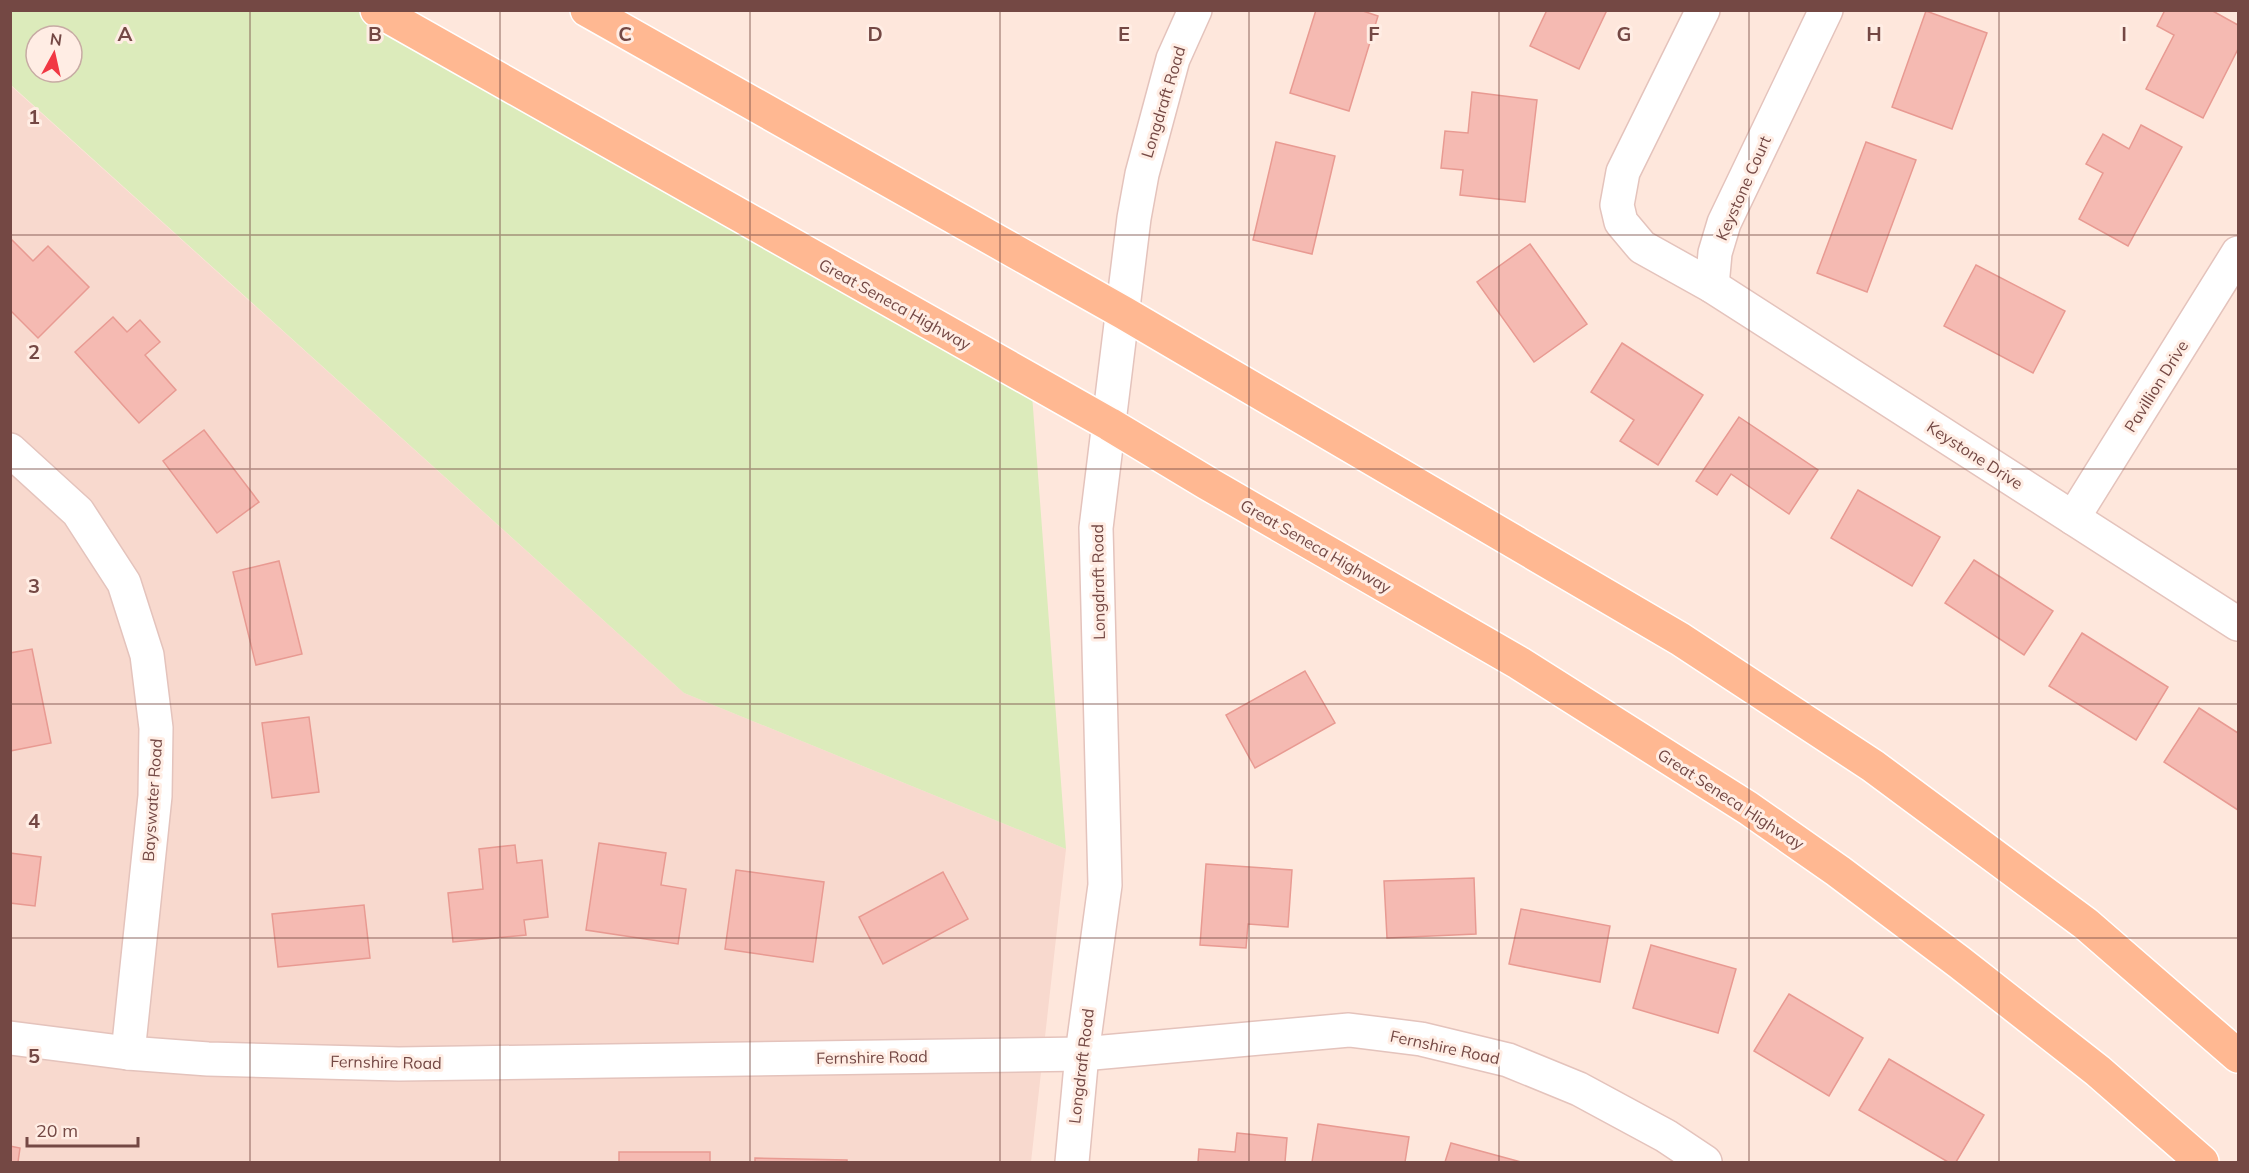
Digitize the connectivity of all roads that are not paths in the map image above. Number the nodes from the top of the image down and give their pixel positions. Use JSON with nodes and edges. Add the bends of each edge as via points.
{"nodes":[{"id":1,"x":377,"y":10,"type":"edge"},
{"id":2,"x":587,"y":10,"type":"edge"},
{"id":3,"x":1195,"y":10,"type":"edge"},
{"id":4,"x":1703,"y":10,"type":"edge"},
{"id":5,"x":1826,"y":10,"type":"edge"},
{"id":6,"x":2238,"y":254,"type":"edge"},
{"id":7,"x":1712,"y":286,"type":"junction"},
{"id":8,"x":1124,"y":313,"type":"junction"},
{"id":9,"x":1109,"y":424,"type":"junction"},
{"id":10,"x":10,"y":450,"type":"edge"},
{"id":11,"x":2073,"y":518,"type":"junction"},
{"id":12,"x":2238,"y":624,"type":"edge"},
{"id":13,"x":10,"y":1038,"type":"edge"},
{"id":14,"x":128,"y":1053,"type":"junction"},
{"id":15,"x":1082,"y":1054,"type":"junction"},
{"id":16,"x":2238,"y":1056,"type":"edge"},
{"id":17,"x":1072,"y":1162,"type":"edge"},
{"id":18,"x":1705,"y":1162,"type":"edge"},
{"id":19,"x":2202,"y":1162,"type":"edge"}],
"edges":[{"from":1,"to":9,"type":"main road","name":"Great Seneca Highway"},
{"from":2,"to":8,"type":"main road"},
{"from":3,"to":8,"type":"street","name":"Longdraft Road","via":[[1173,59],[1142,174]]},
{"from":4,"to":7,"type":"street","via":[[1623,171],[1617,205],[1621,222],[1642,247]]},
{"from":5,"to":7,"type":"street","name":"Keystone Court","via":[[1724,223],[1715,253]]},
{"from":6,"to":11,"type":"street","name":"Pavillion Drive"},
{"from":7,"to":11,"type":"street","name":"Keystone Drive"},
{"from":8,"to":9,"type":"street","name":"Longdraft Road"},
{"from":8,"to":16,"type":"main road","via":[[1680,639],[1873,766],[2086,924]]},
{"from":9,"to":15,"type":"street","name":"Longdraft Road","via":[[1096,528],[1105,885]]},
{"from":9,"to":19,"type":"main road","name":"Great Seneca Highway","via":[[1519,663],[1748,808],[1959,962],[2098,1071]]},
{"from":10,"to":14,"type":"street","name":"Bayswater Road","via":[[78,512],[123,583],[147,655],[156,728],[154,796]]},
{"from":11,"to":12,"type":"street","name":"Keystone Drive"},
{"from":13,"to":14,"type":"street","name":"Fernshire Road"},
{"from":14,"to":15,"type":"street","name":"Fernshire Road","via":[[399,1064]]},
{"from":15,"to":17,"type":"street","name":"Longdraft Road"},
{"from":15,"to":18,"type":"street","name":"Fernshire Road","via":[[1349,1030],[1421,1039],[1508,1060],[1579,1089]]}]}
